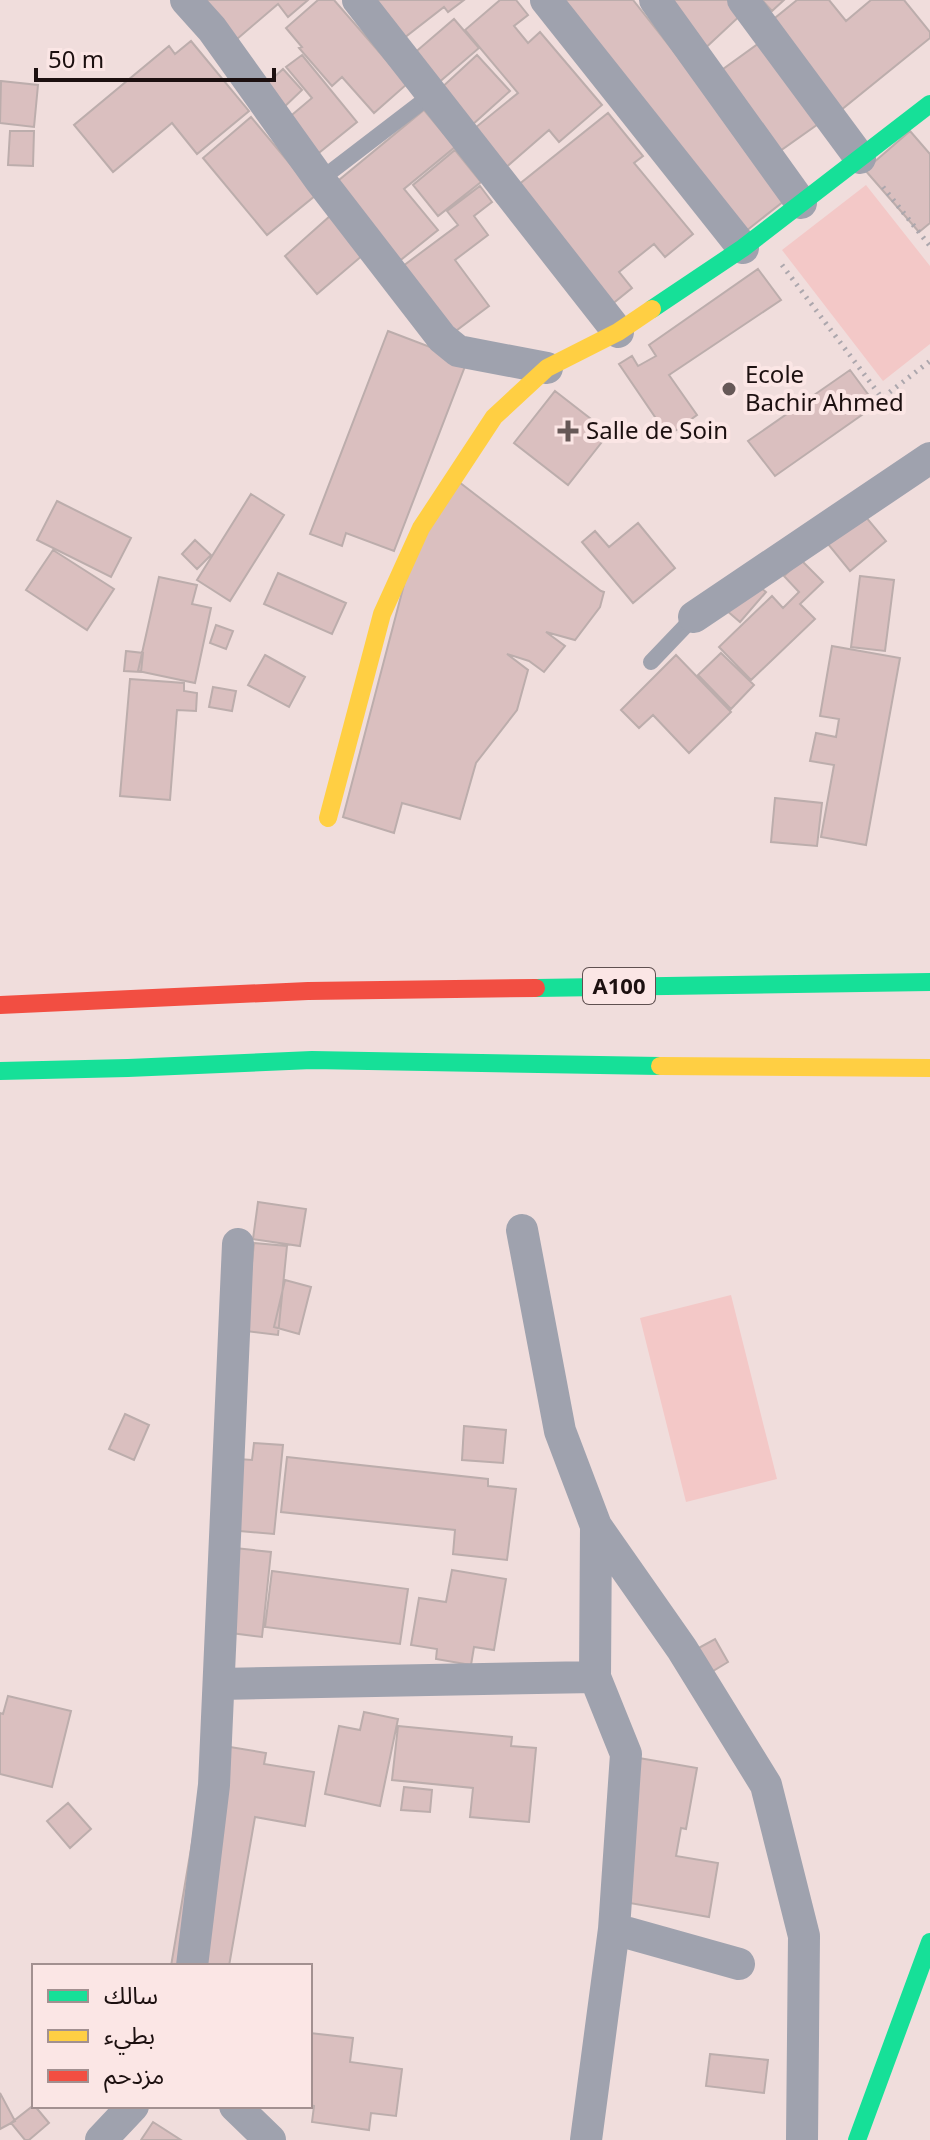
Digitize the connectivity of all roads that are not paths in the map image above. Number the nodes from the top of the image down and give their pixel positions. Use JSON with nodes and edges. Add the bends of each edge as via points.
{"nodes":[{"id":1,"x":186,"y":0,"type":"edge"},
{"id":2,"x":358,"y":0,"type":"edge"},
{"id":3,"x":546,"y":0,"type":"edge"},
{"id":4,"x":655,"y":0,"type":"edge"},
{"id":5,"x":743,"y":0,"type":"edge"},
{"id":6,"x":431,"y":95,"type":"junction"},
{"id":7,"x":930,"y":104,"type":"edge"},
{"id":8,"x":860,"y":158,"type":"junction"},
{"id":9,"x":320,"y":180,"type":"junction"},
{"id":10,"x":801,"y":203,"type":"junction"},
{"id":11,"x":751,"y":242,"type":"junction"},
{"id":12,"x":618,"y":332,"type":"junction"},
{"id":13,"x":547,"y":368,"type":"junction"},
{"id":14,"x":930,"y":458,"type":"edge"},
{"id":15,"x":694,"y":617,"type":"joint"},
{"id":16,"x":651,"y":662,"type":"dead end"},
{"id":17,"x":328,"y":818,"type":"dead end"},
{"id":18,"x":930,"y":982,"type":"edge"},
{"id":19,"x":0,"y":1005,"type":"edge"},
{"id":20,"x":930,"y":1068,"type":"edge"},
{"id":21,"x":0,"y":1071,"type":"edge"},
{"id":22,"x":522,"y":1230,"type":"dead end"},
{"id":23,"x":238,"y":1244,"type":"dead end"},
{"id":24,"x":596,"y":1526,"type":"junction"},
{"id":25,"x":595,"y":1677,"type":"junction"},
{"id":26,"x":219,"y":1684,"type":"junction"},
{"id":27,"x":614,"y":1929,"type":"junction"},
{"id":28,"x":930,"y":1942,"type":"edge"},
{"id":29,"x":192,"y":1964,"type":"edge"},
{"id":30,"x":739,"y":1964,"type":"dead end"},
{"id":31,"x":131,"y":2108,"type":"edge"},
{"id":32,"x":237,"y":2108,"type":"edge"},
{"id":33,"x":101,"y":2140,"type":"edge"},
{"id":34,"x":270,"y":2140,"type":"edge"},
{"id":35,"x":586,"y":2140,"type":"edge"},
{"id":36,"x":802,"y":2140,"type":"edge"},
{"id":37,"x":857,"y":2140,"type":"edge"}],
"edges":[{"from":1,"to":9,"type":"street"},
{"from":2,"to":6,"type":"street"},
{"from":3,"to":11,"type":"street"},
{"from":4,"to":10,"type":"street"},
{"from":5,"to":8,"type":"street"},
{"from":6,"to":9,"type":"lane"},
{"from":6,"to":12,"type":"street"},
{"from":7,"to":8,"type":"main road"},
{"from":8,"to":10,"type":"main road"},
{"from":9,"to":13,"type":"street","via":[[442,338],[458,351]]},
{"from":10,"to":11,"type":"main road"},
{"from":11,"to":12,"type":"main road"},
{"from":12,"to":13,"type":"main road"},
{"from":13,"to":17,"type":"main road","via":[[494,417],[421,528],[382,614]]},
{"from":14,"to":15,"type":"street"},
{"from":15,"to":16,"type":"lane"},
{"from":18,"to":19,"type":"main road","number":"A100","via":[[308,991]]},
{"from":20,"to":21,"type":"main road","via":[[312,1060]]},
{"from":22,"to":24,"type":"street","via":[[560,1431]]},
{"from":23,"to":26,"type":"street"},
{"from":24,"to":25,"type":"street"},
{"from":24,"to":36,"type":"street","via":[[682,1649],[766,1785],[804,1936]]},
{"from":25,"to":26,"type":"street"},
{"from":25,"to":27,"type":"street","via":[[626,1754]]},
{"from":26,"to":29,"type":"street","via":[[214,1785]]},
{"from":27,"to":30,"type":"street"},
{"from":27,"to":35,"type":"street"},
{"from":28,"to":37,"type":"main road"},
{"from":31,"to":33,"type":"street"},
{"from":32,"to":34,"type":"street"}]}
